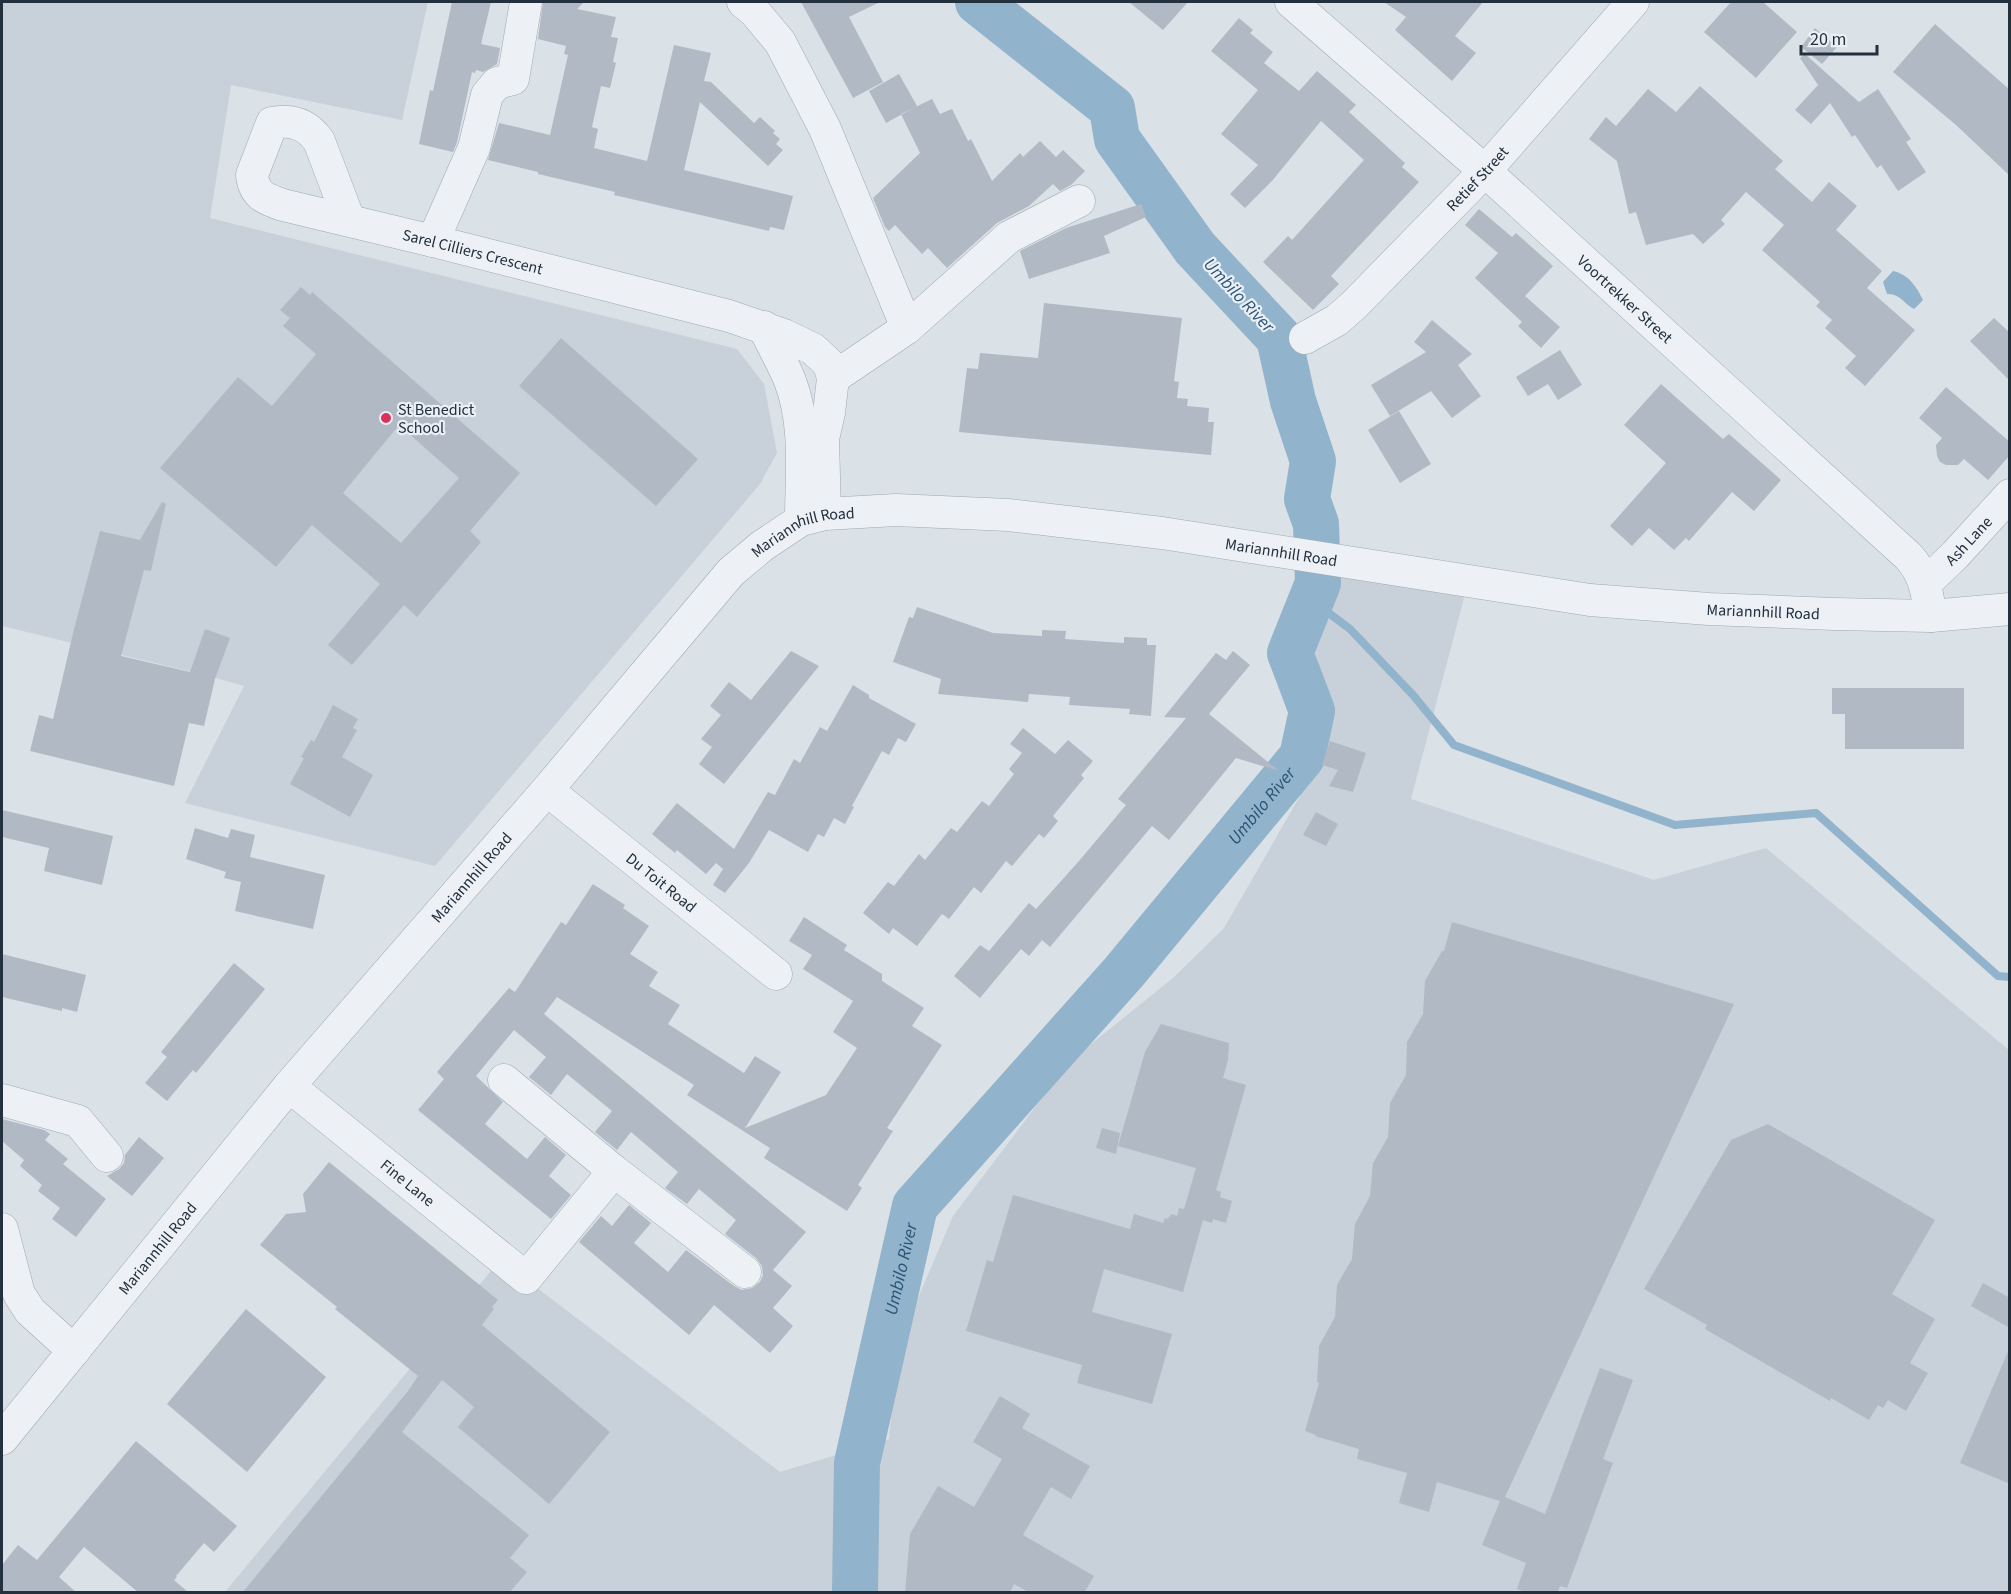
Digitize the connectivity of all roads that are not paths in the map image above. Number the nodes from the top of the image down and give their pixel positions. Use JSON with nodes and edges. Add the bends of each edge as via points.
{"nodes":[{"id":1,"x":526,"y":2,"type":"edge"},
{"id":2,"x":743,"y":2,"type":"edge"},
{"id":3,"x":1291,"y":2,"type":"edge"},
{"id":4,"x":1633,"y":2,"type":"edge"},
{"id":5,"x":1485,"y":171,"type":"junction"},
{"id":6,"x":1078,"y":201,"type":"dead end"},
{"id":7,"x":349,"y":220,"type":"junction"},
{"id":8,"x":433,"y":241,"type":"junction"},
{"id":9,"x":764,"y":327,"type":"junction"},
{"id":10,"x":907,"y":328,"type":"junction"},
{"id":11,"x":1305,"y":338,"type":"dead end"},
{"id":12,"x":833,"y":378,"type":"junction"},
{"id":13,"x":2010,"y":495,"type":"edge"},
{"id":14,"x":813,"y":517,"type":"junction"},
{"id":15,"x":1926,"y":584,"type":"junction"},
{"id":16,"x":2010,"y":609,"type":"edge"},
{"id":17,"x":1930,"y":616,"type":"junction"},
{"id":18,"x":547,"y":790,"type":"junction"},
{"id":19,"x":776,"y":974,"type":"dead end"},
{"id":20,"x":504,"y":1080,"type":"dead end"},
{"id":21,"x":289,"y":1086,"type":"junction"},
{"id":22,"x":2,"y":1100,"type":"edge"},
{"id":23,"x":107,"y":1156,"type":"dead end"},
{"id":24,"x":614,"y":1171,"type":"junction"},
{"id":25,"x":2,"y":1229,"type":"edge"},
{"id":26,"x":745,"y":1272,"type":"dead end"},
{"id":27,"x":74,"y":1351,"type":"junction"},
{"id":28,"x":2,"y":1439,"type":"edge"}],
"edges":[{"from":1,"to":8,"type":"street","via":[[513,79],[497,83],[487,95],[474,148]]},
{"from":2,"to":10,"type":"street","via":[[780,42],[825,129]]},
{"from":3,"to":5,"type":"street","name":"Voortrekker Street"},
{"from":4,"to":5,"type":"street","name":"Retief Street"},
{"from":5,"to":11,"type":"street","name":"Retief Street","via":[[1355,304],[1337,320]]},
{"from":5,"to":15,"type":"street","name":"Voortrekker Street","via":[[1908,556]]},
{"from":6,"to":10,"type":"street","via":[[1009,237]]},
{"from":7,"to":7,"type":"street","name":"Sarel Cilliers Crescent","via":[[283,205],[256,192],[252,175],[272,123],[292,121],[312,132]]},
{"from":7,"to":8,"type":"street","name":"Sarel Cilliers Crescent"},
{"from":8,"to":9,"type":"street","name":"Sarel Cilliers Crescent"},
{"from":9,"to":12,"type":"street","name":"Sarel Cilliers Crescent","via":[[813,349],[829,364]]},
{"from":9,"to":14,"type":"street","via":[[796,398]]},
{"from":10,"to":12,"type":"street"},
{"from":12,"to":14,"type":"street"},
{"from":13,"to":15,"type":"street","name":"Ash Lane"},
{"from":14,"to":17,"type":"street","name":"Mariannhill Road","via":[[896,510],[1008,515],[1273,549],[1590,600],[1787,613]]},
{"from":14,"to":18,"type":"street","name":"Mariannhill Road","via":[[762,546],[731,572],[616,726]]},
{"from":15,"to":17,"type":"street","name":"Voortrekker Street"},
{"from":16,"to":17,"type":"street","name":"Mariannhill Road"},
{"from":18,"to":19,"type":"street","name":"Du Toit Road"},
{"from":18,"to":21,"type":"street","name":"Mariannhill Road"},
{"from":20,"to":24,"type":"street"},
{"from":21,"to":24,"type":"street","name":"Fine Lane","via":[[526,1278]]},
{"from":21,"to":27,"type":"street","name":"Mariannhill Road"},
{"from":22,"to":23,"type":"street","via":[[78,1121]]},
{"from":24,"to":26,"type":"street"},
{"from":25,"to":27,"type":"street","via":[[19,1294],[30,1311]]},
{"from":27,"to":28,"type":"street","name":"Mariannhill Road"}]}
